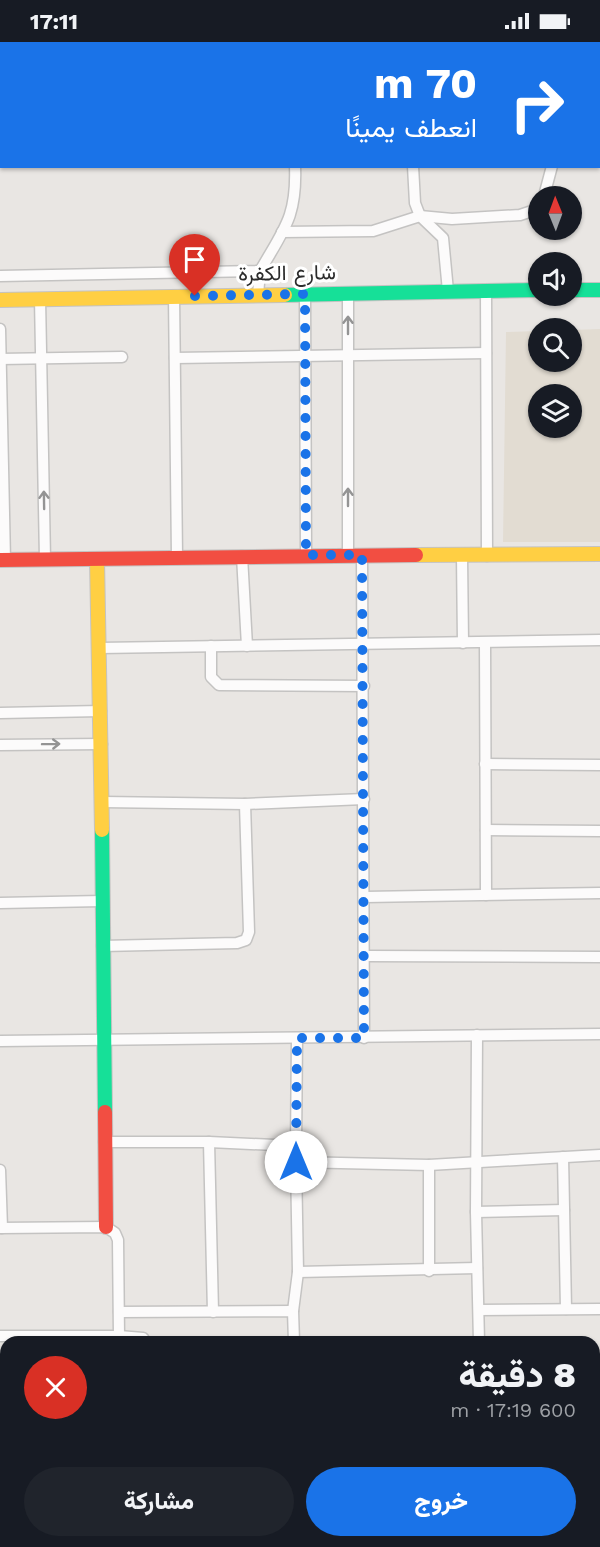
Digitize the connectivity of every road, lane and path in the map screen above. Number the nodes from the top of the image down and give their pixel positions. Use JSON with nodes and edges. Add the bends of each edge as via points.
{"nodes":[{"id":1,"x":295,"y":168,"type":"edge"},
{"id":2,"x":413,"y":168,"type":"edge"},
{"id":3,"x":551,"y":168,"type":"edge"},
{"id":4,"x":547,"y":186,"type":"edge"},
{"id":5,"x":528,"y":212,"type":"edge"},
{"id":6,"x":420,"y":216,"type":"junction"},
{"id":7,"x":282,"y":232,"type":"junction"},
{"id":8,"x":260,"y":271,"type":"junction"},
{"id":9,"x":0,"y":276,"type":"edge"},
{"id":10,"x":486,"y":290,"type":"junction"},
{"id":11,"x":528,"y":290,"type":"edge"},
{"id":12,"x":582,"y":290,"type":"edge"},
{"id":13,"x":448,"y":291,"type":"junction"},
{"id":14,"x":600,"y":291,"type":"edge"},
{"id":15,"x":348,"y":293,"type":"junction"},
{"id":16,"x":305,"y":294,"type":"junction"},
{"id":17,"x":258,"y":295,"type":"junction"},
{"id":18,"x":174,"y":297,"type":"junction"},
{"id":19,"x":40,"y":299,"type":"junction"},
{"id":20,"x":0,"y":300,"type":"edge"},
{"id":21,"x":0,"y":329,"type":"edge"},
{"id":22,"x":486,"y":353,"type":"junction"},
{"id":23,"x":41,"y":357,"type":"junction"},
{"id":24,"x":122,"y":357,"type":"dead end"},
{"id":25,"x":348,"y":357,"type":"junction"},
{"id":26,"x":175,"y":358,"type":"junction"},
{"id":27,"x":306,"y":358,"type":"junction"},
{"id":28,"x":1,"y":359,"type":"edge"},
{"id":29,"x":600,"y":554,"type":"edge"},
{"id":30,"x":306,"y":555,"type":"junction"},
{"id":31,"x":355,"y":555,"type":"junction"},
{"id":32,"x":242,"y":556,"type":"junction"},
{"id":33,"x":462,"y":556,"type":"junction"},
{"id":34,"x":487,"y":556,"type":"junction"},
{"id":35,"x":177,"y":557,"type":"junction"},
{"id":36,"x":45,"y":559,"type":"junction"},
{"id":37,"x":97,"y":559,"type":"junction"},
{"id":38,"x":3,"y":560,"type":"edge"},
{"id":39,"x":600,"y":640,"type":"edge"},
{"id":40,"x":463,"y":643,"type":"junction"},
{"id":41,"x":485,"y":643,"type":"junction"},
{"id":42,"x":362,"y":644,"type":"junction"},
{"id":43,"x":210,"y":646,"type":"junction"},
{"id":44,"x":247,"y":646,"type":"junction"},
{"id":45,"x":100,"y":648,"type":"junction"},
{"id":46,"x":364,"y":686,"type":"junction"},
{"id":47,"x":101,"y":711,"type":"junction"},
{"id":48,"x":0,"y":713,"type":"edge"},
{"id":49,"x":102,"y":744,"type":"junction"},
{"id":50,"x":0,"y":745,"type":"edge"},
{"id":51,"x":485,"y":764,"type":"junction"},
{"id":52,"x":600,"y":765,"type":"edge"},
{"id":53,"x":364,"y":799,"type":"junction"},
{"id":54,"x":103,"y":802,"type":"junction"},
{"id":55,"x":245,"y":804,"type":"junction"},
{"id":56,"x":486,"y":830,"type":"junction"},
{"id":57,"x":600,"y":831,"type":"edge"},
{"id":58,"x":600,"y":893,"type":"edge"},
{"id":59,"x":486,"y":895,"type":"junction"},
{"id":60,"x":365,"y":897,"type":"junction"},
{"id":61,"x":102,"y":901,"type":"junction"},
{"id":62,"x":0,"y":903,"type":"edge"},
{"id":63,"x":102,"y":946,"type":"junction"},
{"id":64,"x":366,"y":956,"type":"junction"},
{"id":65,"x":600,"y":957,"type":"edge"},
{"id":66,"x":600,"y":1034,"type":"edge"},
{"id":67,"x":477,"y":1035,"type":"junction"},
{"id":68,"x":297,"y":1038,"type":"junction"},
{"id":69,"x":364,"y":1038,"type":"junction"},
{"id":70,"x":102,"y":1039,"type":"junction"},
{"id":71,"x":0,"y":1041,"type":"edge"},
{"id":72,"x":104,"y":1142,"type":"junction"},
{"id":73,"x":209,"y":1142,"type":"junction"},
{"id":74,"x":296,"y":1146,"type":"junction"},
{"id":75,"x":600,"y":1155,"type":"edge"},
{"id":76,"x":563,"y":1157,"type":"junction"},
{"id":77,"x":296,"y":1162,"type":"junction"},
{"id":78,"x":477,"y":1162,"type":"junction"},
{"id":79,"x":429,"y":1165,"type":"junction"},
{"id":80,"x":0,"y":1170,"type":"edge"},
{"id":81,"x":564,"y":1210,"type":"junction"},
{"id":82,"x":476,"y":1212,"type":"junction"},
{"id":83,"x":106,"y":1227,"type":"junction"},
{"id":84,"x":1,"y":1228,"type":"edge"},
{"id":85,"x":477,"y":1268,"type":"junction"},
{"id":86,"x":429,"y":1271,"type":"junction"},
{"id":87,"x":298,"y":1272,"type":"junction"},
{"id":88,"x":566,"y":1309,"type":"junction"},
{"id":89,"x":600,"y":1309,"type":"edge"},
{"id":90,"x":479,"y":1310,"type":"junction"},
{"id":91,"x":292,"y":1311,"type":"junction"},
{"id":92,"x":119,"y":1312,"type":"junction"},
{"id":93,"x":213,"y":1312,"type":"junction"},
{"id":94,"x":119,"y":1336,"type":"edge"},
{"id":95,"x":294,"y":1336,"type":"edge"},
{"id":96,"x":479,"y":1336,"type":"edge"}],
"edges":[{"from":1,"to":7,"type":"street","via":[[296,196]]},
{"from":2,"to":6,"type":"street","via":[[415,203]]},
{"from":3,"to":4,"type":"street"},
{"from":5,"to":6,"type":"street","via":[[452,219]]},
{"from":6,"to":7,"type":"street","via":[[373,231]]},
{"from":6,"to":13,"type":"street","via":[[443,238]]},
{"from":7,"to":8,"type":"street"},
{"from":8,"to":9,"type":"street"},
{"from":8,"to":17,"type":"street"},
{"from":10,"to":11,"type":"street","name":"شارع الكفرة"},
{"from":10,"to":13,"type":"street","name":"شارع الكفرة"},
{"from":10,"to":22,"type":"street"},
{"from":12,"to":14,"type":"street"},
{"from":13,"to":15,"type":"street","name":"شارع الكفرة"},
{"from":15,"to":16,"type":"street","name":"شارع الكفرة"},
{"from":25,"to":15,"type":"street","one_way":true},
{"from":16,"to":17,"type":"street","name":"شارع الكفرة"},
{"from":16,"to":27,"type":"street"},
{"from":17,"to":18,"type":"street","name":"شارع الكفرة"},
{"from":18,"to":19,"type":"street","name":"شارع الكفرة"},
{"from":18,"to":26,"type":"street"},
{"from":19,"to":20,"type":"street","name":"شارع الكفرة"},
{"from":19,"to":23,"type":"street"},
{"from":21,"to":28,"type":"street"},
{"from":22,"to":25,"type":"street"},
{"from":22,"to":34,"type":"street"},
{"from":23,"to":24,"type":"street"},
{"from":23,"to":28,"type":"street"},
{"from":36,"to":23,"type":"street","one_way":true},
{"from":25,"to":27,"type":"street"},
{"from":31,"to":25,"type":"street","one_way":true},
{"from":26,"to":27,"type":"street"},
{"from":26,"to":35,"type":"street"},
{"from":27,"to":30,"type":"street"},
{"from":28,"to":38,"type":"street"},
{"from":29,"to":34,"type":"street"},
{"from":30,"to":31,"type":"street"},
{"from":30,"to":32,"type":"street"},
{"from":31,"to":33,"type":"street"},
{"from":31,"to":42,"type":"street"},
{"from":32,"to":35,"type":"street"},
{"from":32,"to":44,"type":"street"},
{"from":33,"to":34,"type":"street"},
{"from":33,"to":40,"type":"street"},
{"from":35,"to":37,"type":"street"},
{"from":36,"to":37,"type":"street"},
{"from":36,"to":38,"type":"street"},
{"from":37,"to":45,"type":"street"},
{"from":39,"to":41,"type":"street"},
{"from":40,"to":41,"type":"street"},
{"from":40,"to":42,"type":"street"},
{"from":41,"to":51,"type":"street"},
{"from":42,"to":44,"type":"street"},
{"from":42,"to":46,"type":"street"},
{"from":43,"to":44,"type":"street"},
{"from":43,"to":45,"type":"street"},
{"from":43,"to":46,"type":"street","via":[[211,677],[219,685]]},
{"from":45,"to":47,"type":"street"},
{"from":46,"to":53,"type":"street"},
{"from":47,"to":48,"type":"street"},
{"from":47,"to":49,"type":"street"},
{"from":50,"to":49,"type":"street","one_way":true},
{"from":49,"to":54,"type":"street"},
{"from":51,"to":52,"type":"street"},
{"from":51,"to":56,"type":"street"},
{"from":53,"to":55,"type":"street"},
{"from":53,"to":60,"type":"street"},
{"from":54,"to":55,"type":"street"},
{"from":54,"to":61,"type":"street"},
{"from":55,"to":63,"type":"street","via":[[249,932],[246,940]]},
{"from":56,"to":57,"type":"street"},
{"from":56,"to":59,"type":"street"},
{"from":58,"to":59,"type":"street"},
{"from":59,"to":60,"type":"street"},
{"from":60,"to":64,"type":"street"},
{"from":61,"to":62,"type":"street"},
{"from":61,"to":63,"type":"street"},
{"from":63,"to":70,"type":"street"},
{"from":64,"to":65,"type":"street"},
{"from":64,"to":69,"type":"street"},
{"from":66,"to":67,"type":"street"},
{"from":67,"to":69,"type":"street"},
{"from":67,"to":78,"type":"street"},
{"from":68,"to":69,"type":"street"},
{"from":68,"to":70,"type":"street"},
{"from":68,"to":74,"type":"street"},
{"from":70,"to":71,"type":"street"},
{"from":70,"to":72,"type":"street"},
{"from":72,"to":73,"type":"street"},
{"from":72,"to":83,"type":"street"},
{"from":73,"to":74,"type":"street"},
{"from":73,"to":93,"type":"street"},
{"from":74,"to":77,"type":"street"},
{"from":75,"to":76,"type":"street"},
{"from":76,"to":78,"type":"street"},
{"from":76,"to":81,"type":"street"},
{"from":77,"to":79,"type":"street"},
{"from":77,"to":87,"type":"street"},
{"from":78,"to":79,"type":"street"},
{"from":78,"to":82,"type":"street"},
{"from":79,"to":86,"type":"street"},
{"from":80,"to":84,"type":"street"},
{"from":81,"to":82,"type":"street"},
{"from":81,"to":88,"type":"street"},
{"from":82,"to":85,"type":"street"},
{"from":83,"to":84,"type":"street"},
{"from":83,"to":92,"type":"street","via":[[118,1240]]},
{"from":85,"to":86,"type":"street"},
{"from":85,"to":90,"type":"street"},
{"from":86,"to":87,"type":"street"},
{"from":87,"to":91,"type":"street"},
{"from":88,"to":89,"type":"street"},
{"from":88,"to":90,"type":"street"},
{"from":90,"to":96,"type":"street"},
{"from":91,"to":93,"type":"street"},
{"from":91,"to":95,"type":"street"},
{"from":92,"to":93,"type":"street"},
{"from":92,"to":94,"type":"street"}]}
